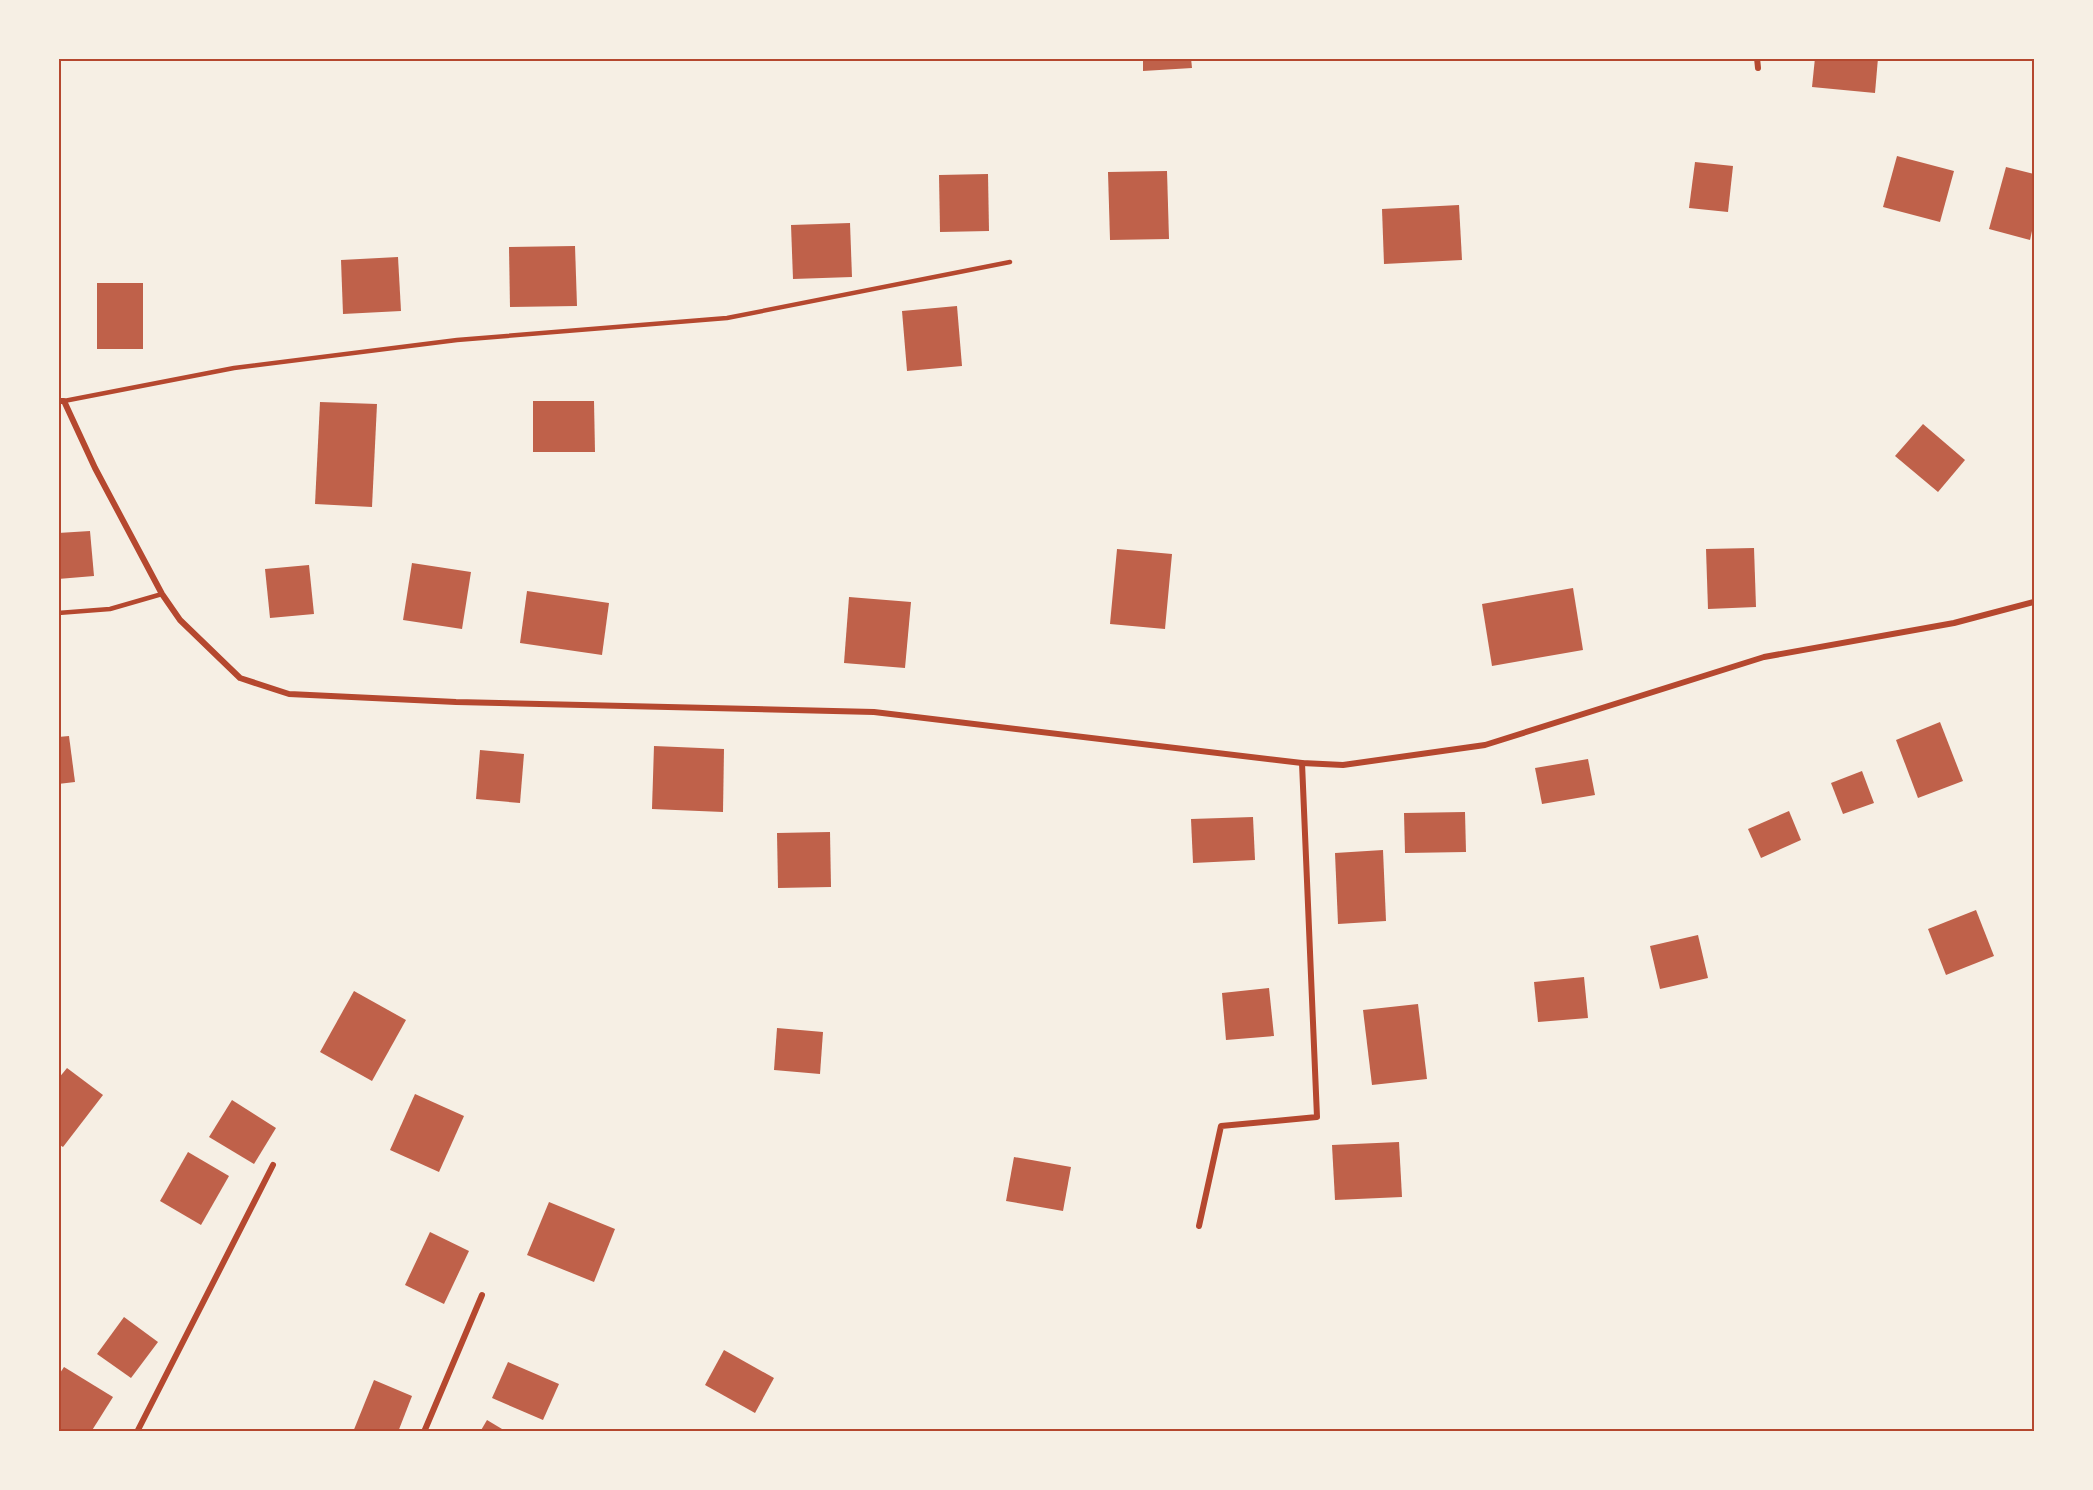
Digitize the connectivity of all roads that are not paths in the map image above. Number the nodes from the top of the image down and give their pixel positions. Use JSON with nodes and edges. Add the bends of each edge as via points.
{"nodes":[{"id":1,"x":1757,"y":58,"type":"edge"},
{"id":2,"x":1758,"y":68,"type":"dead end"},
{"id":3,"x":1010,"y":262,"type":"dead end"},
{"id":4,"x":61,"y":401,"type":"edge"},
{"id":5,"x":162,"y":594,"type":"junction"},
{"id":6,"x":2034,"y":602,"type":"edge"},
{"id":7,"x":58,"y":613,"type":"edge"},
{"id":8,"x":1302,"y":763,"type":"junction"},
{"id":9,"x":273,"y":1165,"type":"dead end"},
{"id":10,"x":1199,"y":1226,"type":"dead end"},
{"id":11,"x":482,"y":1295,"type":"dead end"},
{"id":12,"x":136,"y":1431,"type":"edge"},
{"id":13,"x":424,"y":1431,"type":"edge"}],
"edges":[{"from":1,"to":2,"type":"street"},
{"from":3,"to":4,"type":"lane","via":[[727,318],[457,340],[234,368]]},
{"from":4,"to":5,"type":"street"},
{"from":5,"to":7,"type":"lane","via":[[110,609]]},
{"from":5,"to":8,"type":"street","via":[[180,620],[240,678],[289,694],[874,712]]},
{"from":6,"to":8,"type":"street","via":[[1953,623],[1764,657],[1485,744],[1343,765]]},
{"from":8,"to":10,"type":"street","via":[[1317,1117],[1221,1126]]},
{"from":9,"to":12,"type":"street"},
{"from":11,"to":13,"type":"street"}]}
